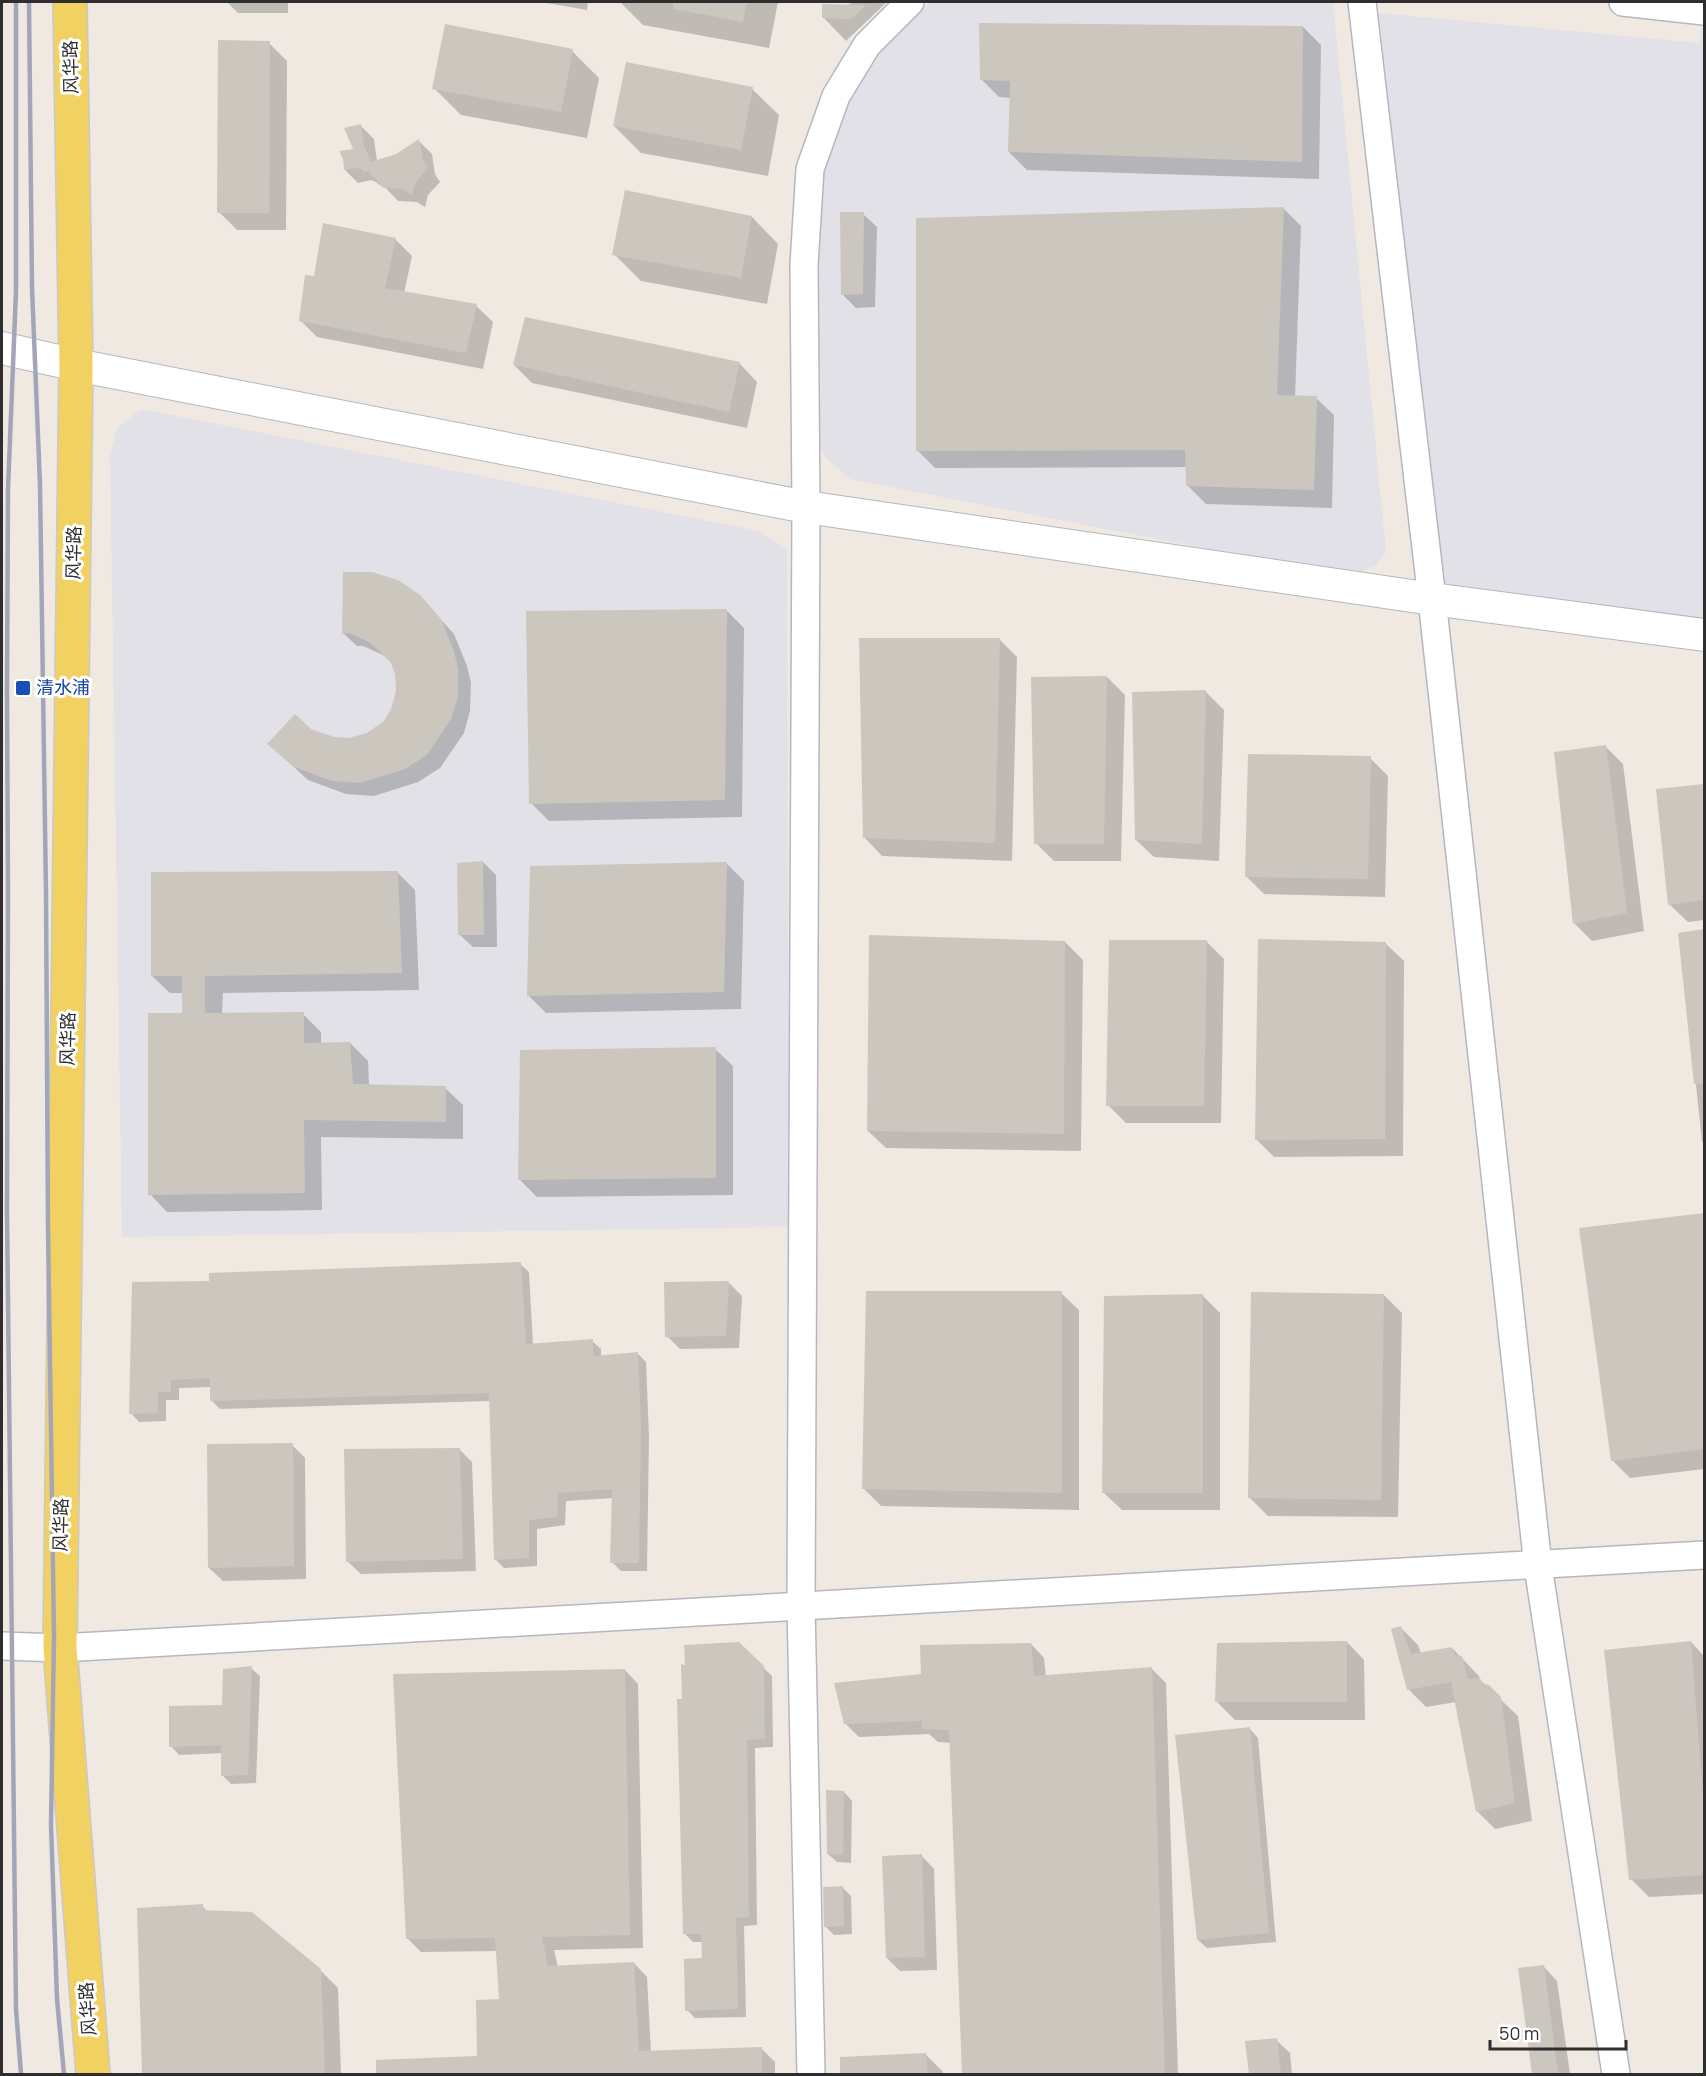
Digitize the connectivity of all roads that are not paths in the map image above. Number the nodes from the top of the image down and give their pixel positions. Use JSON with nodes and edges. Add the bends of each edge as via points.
{"nodes":[{"id":1,"x":70,"y":2,"type":"edge"},
{"id":2,"x":910,"y":2,"type":"edge"},
{"id":3,"x":1362,"y":2,"type":"edge"},
{"id":4,"x":1623,"y":2,"type":"edge"},
{"id":5,"x":1704,"y":11,"type":"edge"},
{"id":6,"x":2,"y":348,"type":"edge"},
{"id":7,"x":76,"y":365,"type":"junction"},
{"id":8,"x":806,"y":507,"type":"junction"},
{"id":9,"x":1432,"y":599,"type":"junction"},
{"id":10,"x":1704,"y":635,"type":"edge"},
{"id":11,"x":1704,"y":1555,"type":"edge"},
{"id":12,"x":1538,"y":1566,"type":"junction"},
{"id":13,"x":801,"y":1605,"type":"junction"},
{"id":14,"x":2,"y":1646,"type":"edge"},
{"id":15,"x":60,"y":1648,"type":"junction"},
{"id":16,"x":93,"y":2074,"type":"edge"},
{"id":17,"x":812,"y":2074,"type":"edge"},
{"id":18,"x":1616,"y":2074,"type":"edge"}],
"edges":[{"from":1,"to":7,"type":"main road","name":"风华路"},
{"from":2,"to":8,"type":"street","via":[[867,45],[836,96],[810,169],[804,265]]},
{"from":3,"to":9,"type":"street"},
{"from":4,"to":5,"type":"street"},
{"from":6,"to":7,"type":"main road"},
{"from":7,"to":8,"type":"main road"},
{"from":7,"to":15,"type":"main road","name":"风华路"},
{"from":8,"to":9,"type":"main road"},
{"from":8,"to":13,"type":"street"},
{"from":9,"to":10,"type":"main road"},
{"from":9,"to":12,"type":"street"},
{"from":11,"to":12,"type":"street"},
{"from":12,"to":13,"type":"street"},
{"from":12,"to":18,"type":"street"},
{"from":13,"to":15,"type":"street"},
{"from":13,"to":17,"type":"street"},
{"from":14,"to":15,"type":"street"},
{"from":15,"to":16,"type":"main road","name":"风华路"}]}
